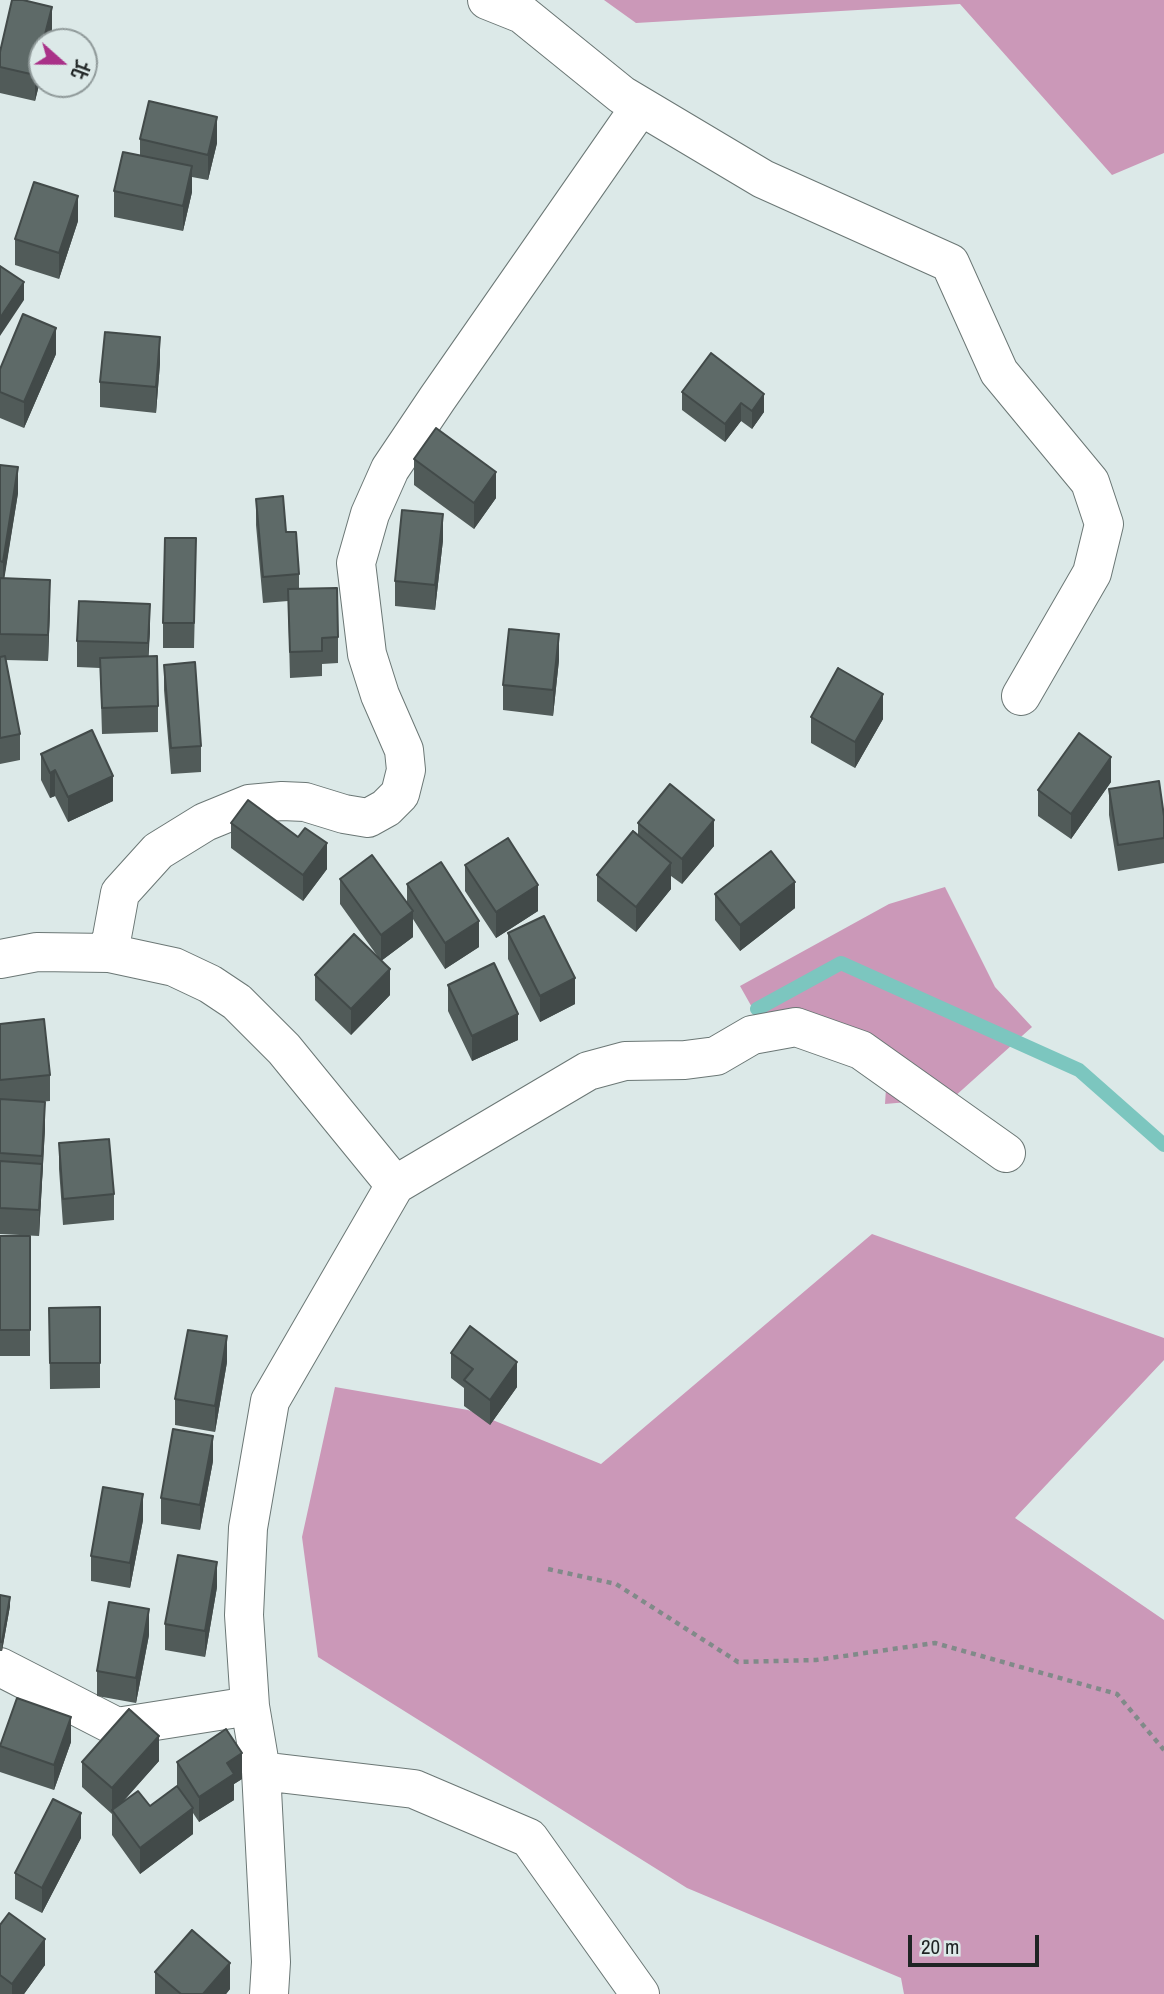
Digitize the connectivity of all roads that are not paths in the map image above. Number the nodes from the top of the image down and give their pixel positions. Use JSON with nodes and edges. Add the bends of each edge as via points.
{"nodes":[{"id":1,"x":486,"y":0,"type":"edge"},
{"id":2,"x":640,"y":107,"type":"junction"},
{"id":3,"x":1021,"y":696,"type":"dead end"},
{"id":4,"x":109,"y":953,"type":"junction"},
{"id":5,"x":0,"y":959,"type":"edge"},
{"id":6,"x":1006,"y":1153,"type":"dead end"},
{"id":7,"x":395,"y":1185,"type":"junction"},
{"id":8,"x":0,"y":1667,"type":"edge"},
{"id":9,"x":250,"y":1706,"type":"junction"},
{"id":10,"x":261,"y":1771,"type":"junction"},
{"id":11,"x":268,"y":1994,"type":"edge"},
{"id":12,"x":640,"y":1994,"type":"edge"}],
"edges":[{"from":1,"to":2,"type":"street","via":[[522,14]]},
{"from":2,"to":3,"type":"street","via":[[763,179],[950,263],[999,372],[1090,482],[1104,524],[1091,573]]},
{"from":2,"to":4,"type":"street","via":[[390,469],[370,514],[356,563],[367,654],[404,750],[400,794],[368,818],[282,801],[249,803],[205,822],[158,851],[120,893]]},
{"from":4,"to":5,"type":"street","via":[[37,952]]},
{"from":4,"to":7,"type":"street","via":[[174,967],[237,1002],[284,1049]]},
{"from":6,"to":7,"type":"street","via":[[861,1050],[796,1027],[752,1035],[716,1056],[625,1061],[588,1071]]},
{"from":7,"to":9,"type":"street","via":[[270,1401],[248,1528],[244,1615]]},
{"from":8,"to":9,"type":"street","via":[[117,1727]]},
{"from":9,"to":10,"type":"street"},
{"from":10,"to":11,"type":"street","via":[[271,1962]]},
{"from":10,"to":12,"type":"street","via":[[414,1789],[529,1838]]}]}
